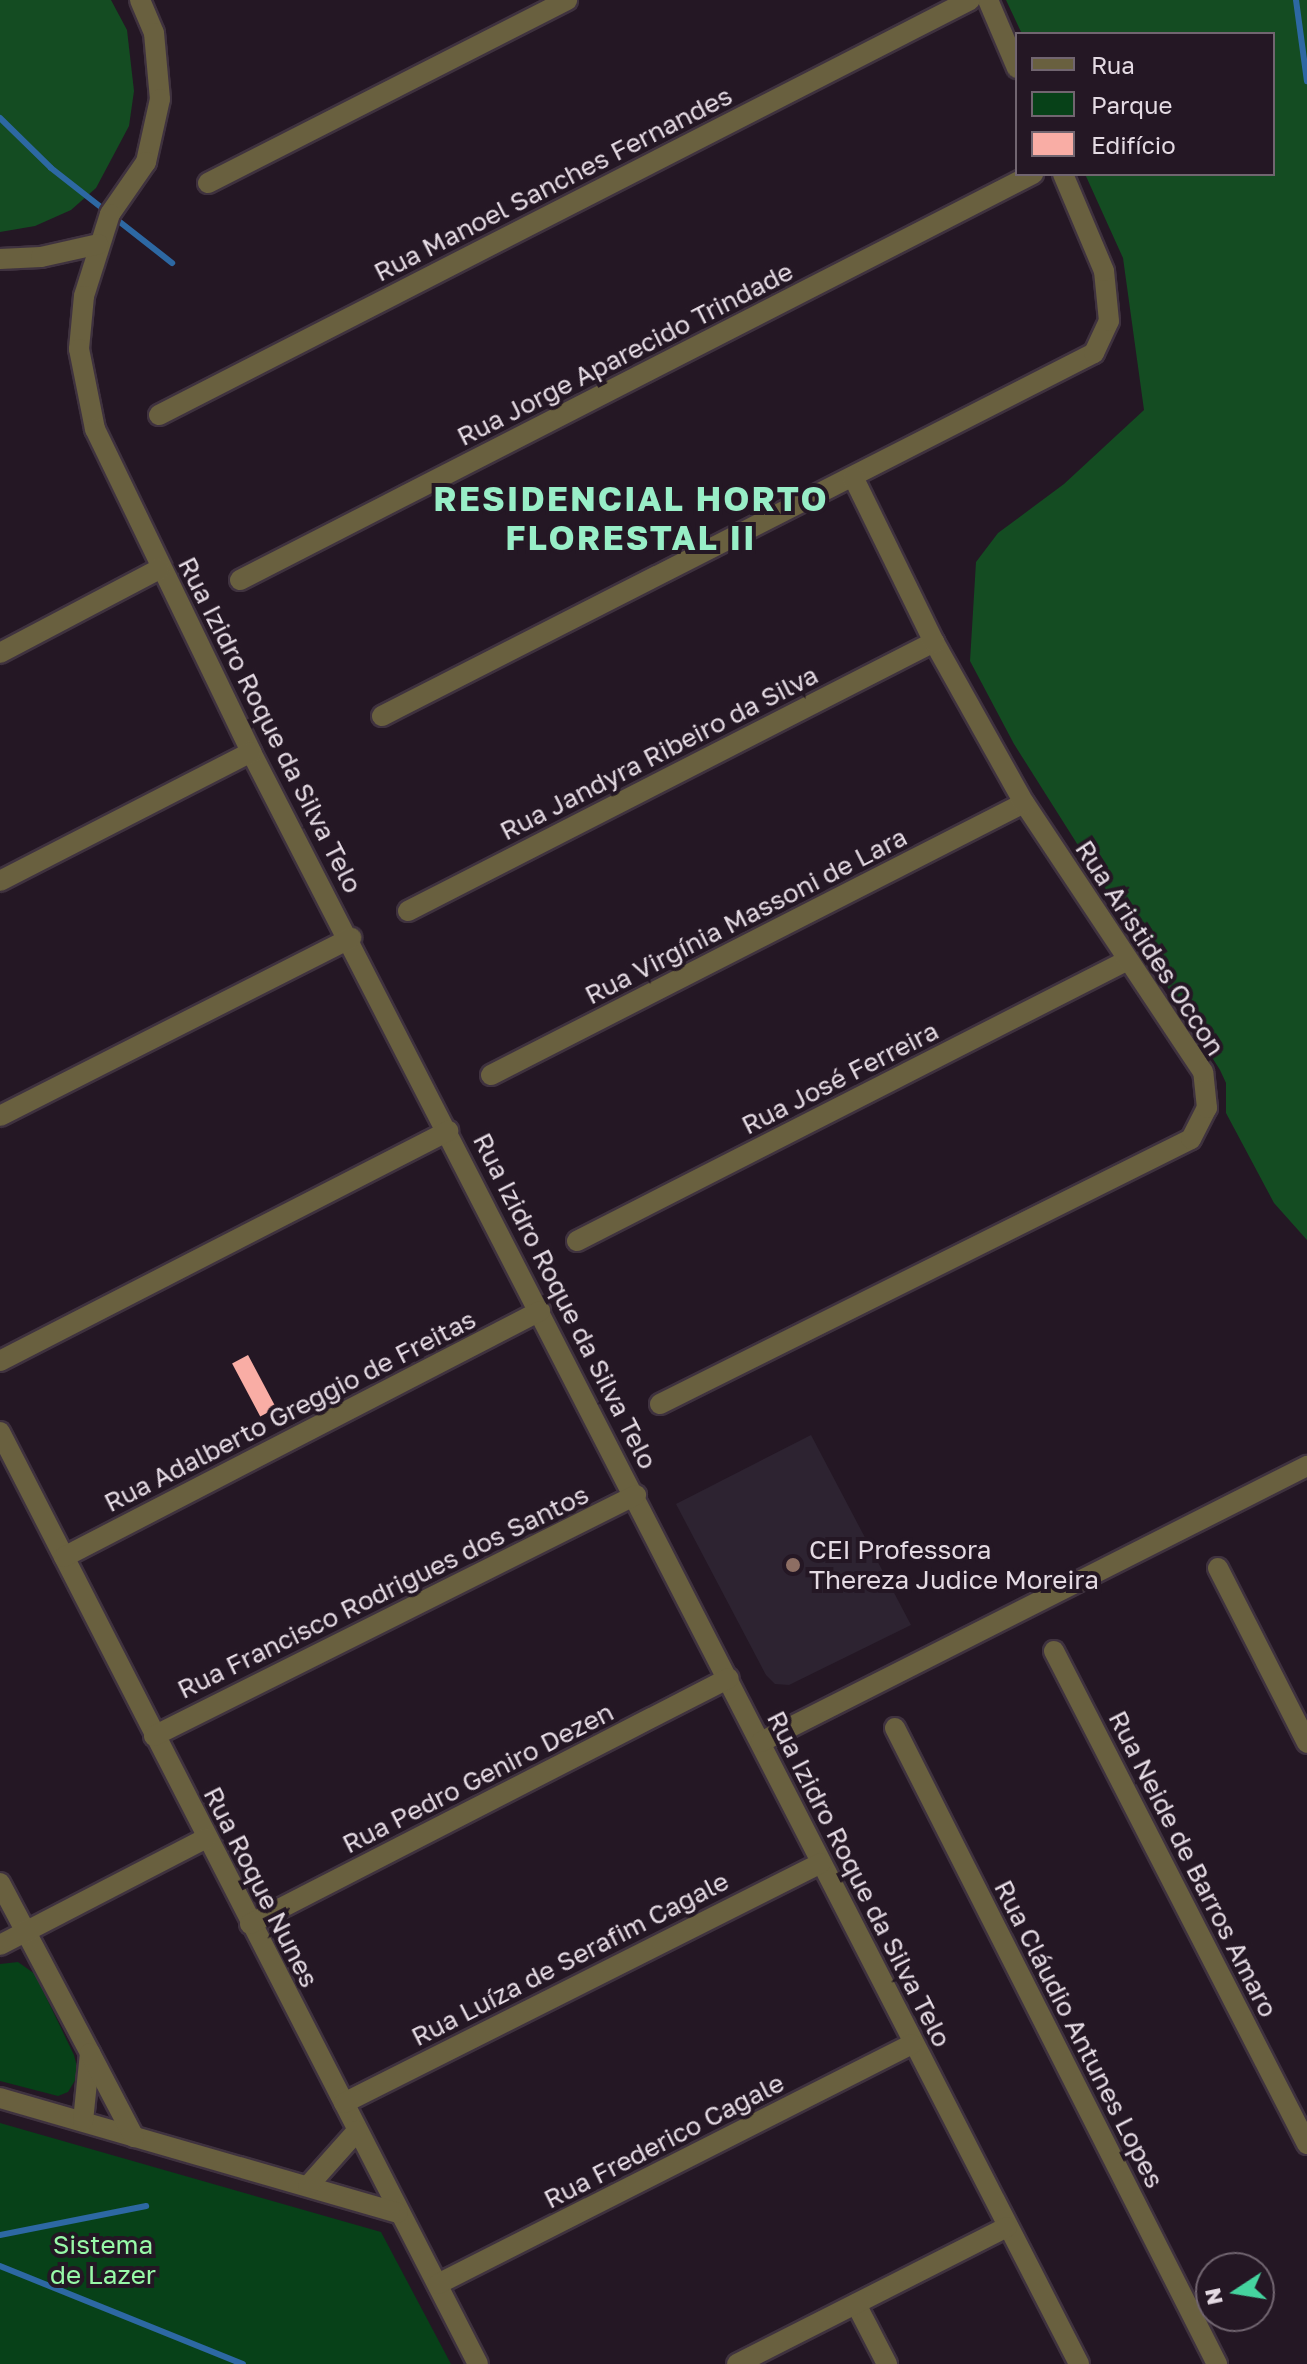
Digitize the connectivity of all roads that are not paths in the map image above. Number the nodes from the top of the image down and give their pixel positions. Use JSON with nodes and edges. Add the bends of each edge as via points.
{"nodes":[{"id":1,"x":140,"y":0,"type":"edge"},
{"id":2,"x":567,"y":0,"type":"edge"},
{"id":3,"x":970,"y":0,"type":"edge"},
{"id":4,"x":988,"y":0,"type":"edge"},
{"id":5,"x":1015,"y":63,"type":"edge"},
{"id":6,"x":1029,"y":176,"type":"edge"},
{"id":7,"x":1064,"y":176,"type":"edge"},
{"id":8,"x":208,"y":183,"type":"dead end"},
{"id":9,"x":99,"y":244,"type":"junction"},
{"id":10,"x":0,"y":259,"type":"edge"},
{"id":11,"x":159,"y":415,"type":"dead end"},
{"id":12,"x":853,"y":477,"type":"junction"},
{"id":13,"x":159,"y":569,"type":"junction"},
{"id":14,"x":240,"y":580,"type":"dead end"},
{"id":15,"x":934,"y":642,"type":"junction"},
{"id":16,"x":0,"y":653,"type":"edge"},
{"id":17,"x":382,"y":716,"type":"dead end"},
{"id":18,"x":251,"y":752,"type":"junction"},
{"id":19,"x":1024,"y":803,"type":"junction"},
{"id":20,"x":0,"y":881,"type":"edge"},
{"id":21,"x":408,"y":911,"type":"dead end"},
{"id":22,"x":351,"y":938,"type":"junction"},
{"id":23,"x":1126,"y":961,"type":"junction"},
{"id":24,"x":491,"y":1075,"type":"dead end"},
{"id":25,"x":0,"y":1116,"type":"edge"},
{"id":26,"x":448,"y":1131,"type":"junction"},
{"id":27,"x":577,"y":1241,"type":"dead end"},
{"id":28,"x":540,"y":1311,"type":"junction"},
{"id":29,"x":0,"y":1361,"type":"edge"},
{"id":30,"x":660,"y":1404,"type":"dead end"},
{"id":31,"x":0,"y":1432,"type":"edge"},
{"id":32,"x":1307,"y":1466,"type":"edge"},
{"id":33,"x":636,"y":1495,"type":"junction"},
{"id":34,"x":64,"y":1557,"type":"junction"},
{"id":35,"x":1218,"y":1568,"type":"dead end"},
{"id":36,"x":1054,"y":1651,"type":"dead end"},
{"id":37,"x":729,"y":1678,"type":"junction"},
{"id":38,"x":895,"y":1728,"type":"dead end"},
{"id":39,"x":154,"y":1736,"type":"junction"},
{"id":40,"x":761,"y":1742,"type":"junction"},
{"id":41,"x":1307,"y":1743,"type":"edge"},
{"id":42,"x":206,"y":1838,"type":"junction"},
{"id":43,"x":821,"y":1863,"type":"junction"},
{"id":44,"x":0,"y":1883,"type":"edge"},
{"id":45,"x":250,"y":1924,"type":"junction"},
{"id":46,"x":25,"y":1932,"type":"junction"},
{"id":47,"x":0,"y":1945,"type":"edge"},
{"id":48,"x":912,"y":2044,"type":"junction"},
{"id":49,"x":90,"y":2053,"type":"junction"},
{"id":50,"x":0,"y":2098,"type":"edge"},
{"id":51,"x":344,"y":2103,"type":"junction"},
{"id":52,"x":83,"y":2121,"type":"junction"},
{"id":53,"x":357,"y":2131,"type":"junction"},
{"id":54,"x":134,"y":2137,"type":"junction"},
{"id":55,"x":1307,"y":2144,"type":"edge"},
{"id":56,"x":308,"y":2186,"type":"junction"},
{"id":57,"x":398,"y":2213,"type":"junction"},
{"id":58,"x":1007,"y":2227,"type":"junction"},
{"id":59,"x":438,"y":2284,"type":"junction"},
{"id":60,"x":856,"y":2304,"type":"junction"},
{"id":61,"x":478,"y":2364,"type":"edge"},
{"id":62,"x":737,"y":2364,"type":"edge"},
{"id":63,"x":887,"y":2364,"type":"edge"},
{"id":64,"x":1079,"y":2364,"type":"edge"},
{"id":65,"x":1217,"y":2364,"type":"edge"}],
"edges":[{"from":1,"to":9,"type":"street","name":"Rua Izidro Roque da Silva Telo","via":[[154,33],[160,99],[146,162],[110,214]]},
{"from":2,"to":8,"type":"street"},
{"from":3,"to":11,"type":"street","name":"Rua Manoel Sanches Fernandes"},
{"from":4,"to":5,"type":"street"},
{"from":6,"to":14,"type":"street","name":"Rua Jorge Aparecido Trindade"},
{"from":7,"to":12,"type":"street","via":[[1104,271],[1109,321],[1105,338],[1080,361]]},
{"from":9,"to":10,"type":"street","via":[[41,257]]},
{"from":9,"to":13,"type":"street","name":"Rua Izidro Roque da Silva Telo","via":[[84,296],[79,349],[95,429]]},
{"from":12,"to":15,"type":"street","name":"Rua Aristides Occon"},
{"from":12,"to":17,"type":"street"},
{"from":13,"to":16,"type":"street"},
{"from":13,"to":18,"type":"street","name":"Rua Izidro Roque da Silva Telo"},
{"from":15,"to":19,"type":"street","name":"Rua Aristides Occon"},
{"from":15,"to":21,"type":"street","name":"Rua Jandyra Ribeiro da Silva"},
{"from":18,"to":20,"type":"street"},
{"from":18,"to":22,"type":"street","name":"Rua Izidro Roque da Silva Telo"},
{"from":19,"to":23,"type":"street","name":"Rua Aristides Occon"},
{"from":19,"to":24,"type":"street","name":"Rua Virgínia Massoni de Lara"},
{"from":22,"to":25,"type":"street"},
{"from":22,"to":26,"type":"street","name":"Rua Izidro Roque da Silva Telo"},
{"from":23,"to":27,"type":"street","name":"Rua José Ferreira"},
{"from":23,"to":30,"type":"street","name":"Rua Aristides Occon","via":[[1203,1072],[1207,1108],[1191,1139]]},
{"from":26,"to":28,"type":"street","name":"Rua Izidro Roque da Silva Telo"},
{"from":26,"to":29,"type":"street"},
{"from":28,"to":33,"type":"street","name":"Rua Izidro Roque da Silva Telo"},
{"from":28,"to":34,"type":"street","name":"Rua Adalberto Greggio de Freitas"},
{"from":31,"to":34,"type":"street","name":"Rua Roque Nunes"},
{"from":32,"to":40,"type":"street"},
{"from":33,"to":37,"type":"street","name":"Rua Izidro Roque da Silva Telo"},
{"from":33,"to":39,"type":"street","name":"Rua Francisco Rodrigues dos Santos"},
{"from":34,"to":39,"type":"street","name":"Rua Roque Nunes"},
{"from":35,"to":41,"type":"street"},
{"from":36,"to":55,"type":"street","name":"Rua Neide de Barros Amaro"},
{"from":37,"to":40,"type":"street","name":"Rua Izidro Roque da Silva Telo"},
{"from":37,"to":45,"type":"street","name":"Rua Pedro Geniro Dezen"},
{"from":38,"to":65,"type":"street","name":"Rua Cláudio Antunes Lopes"},
{"from":39,"to":42,"type":"street","name":"Rua Roque Nunes"},
{"from":40,"to":43,"type":"street","name":"Rua Izidro Roque da Silva Telo"},
{"from":42,"to":45,"type":"street","name":"Rua Roque Nunes"},
{"from":42,"to":46,"type":"street"},
{"from":43,"to":48,"type":"street","name":"Rua Izidro Roque da Silva Telo"},
{"from":43,"to":51,"type":"street","name":"Rua Luíza de Serafim Cagale"},
{"from":44,"to":46,"type":"street"},
{"from":45,"to":51,"type":"street","name":"Rua Roque Nunes"},
{"from":46,"to":47,"type":"street"},
{"from":46,"to":49,"type":"street"},
{"from":48,"to":58,"type":"street","name":"Rua Izidro Roque da Silva Telo"},
{"from":48,"to":59,"type":"street","name":"Rua Frederico Cagale"},
{"from":49,"to":52,"type":"street"},
{"from":49,"to":54,"type":"street"},
{"from":50,"to":52,"type":"street"},
{"from":51,"to":53,"type":"street","name":"Rua Roque Nunes"},
{"from":52,"to":54,"type":"street"},
{"from":53,"to":56,"type":"street"},
{"from":53,"to":57,"type":"street","name":"Rua Roque Nunes"},
{"from":54,"to":56,"type":"street"},
{"from":56,"to":57,"type":"street"},
{"from":57,"to":59,"type":"street","name":"Rua Roque Nunes"},
{"from":58,"to":60,"type":"street"},
{"from":58,"to":64,"type":"street","name":"Rua Izidro Roque da Silva Telo"},
{"from":59,"to":61,"type":"street","name":"Rua Roque Nunes"},
{"from":60,"to":62,"type":"street"},
{"from":60,"to":63,"type":"street"}]}
